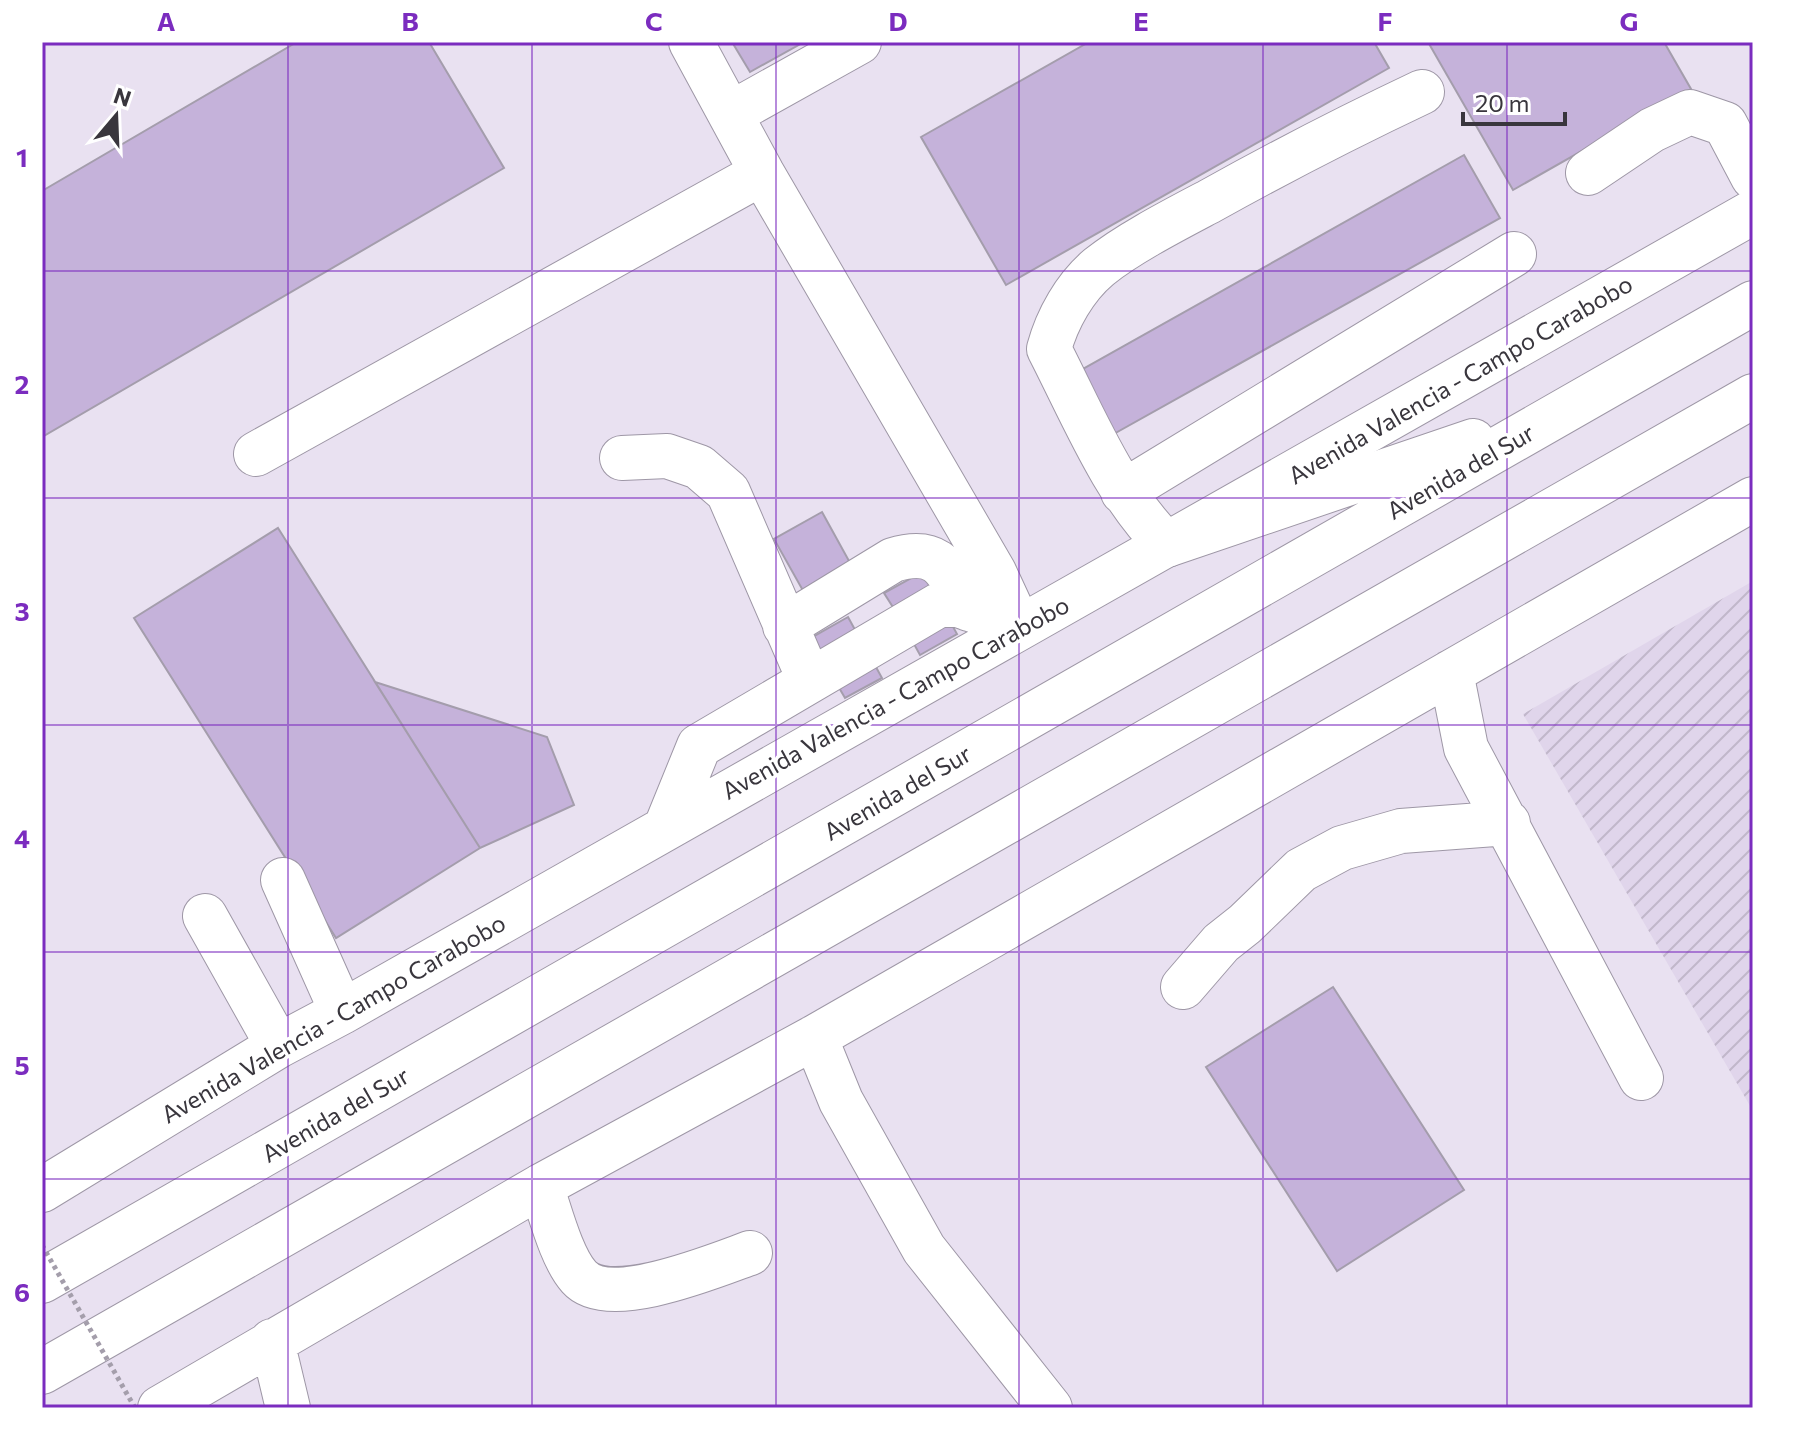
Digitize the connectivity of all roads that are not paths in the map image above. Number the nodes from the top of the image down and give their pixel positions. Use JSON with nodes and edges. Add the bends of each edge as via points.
{"nodes":[{"id":1,"x":691,"y":42,"type":"edge"},
{"id":2,"x":859,"y":42,"type":"edge"},
{"id":3,"x":1422,"y":92,"type":"dead end"},
{"id":4,"x":730,"y":114,"type":"junction"},
{"id":5,"x":762,"y":173,"type":"junction"},
{"id":6,"x":1588,"y":173,"type":"dead end"},
{"id":7,"x":1753,"y":177,"type":"edge"},
{"id":8,"x":1753,"y":212,"type":"edge"},
{"id":9,"x":1514,"y":254,"type":"dead end"},
{"id":10,"x":1753,"y":303,"type":"edge"},
{"id":11,"x":1753,"y":396,"type":"edge"},
{"id":12,"x":1570,"y":408,"type":"junction"},
{"id":13,"x":256,"y":454,"type":"dead end"},
{"id":14,"x":622,"y":458,"type":"dead end"},
{"id":15,"x":1123,"y":492,"type":"junction"},
{"id":16,"x":1753,"y":499,"type":"edge"},
{"id":17,"x":1167,"y":545,"type":"junction"},
{"id":18,"x":969,"y":609,"type":"junction"},
{"id":19,"x":785,"y":626,"type":"junction"},
{"id":20,"x":1019,"y":626,"type":"junction"},
{"id":21,"x":1451,"y":672,"type":"junction"},
{"id":22,"x":809,"y":679,"type":"junction"},
{"id":23,"x":1508,"y":823,"type":"junction"},
{"id":24,"x":666,"y":827,"type":"junction"},
{"id":25,"x":283,"y":880,"type":"dead end"},
{"id":26,"x":205,"y":916,"type":"dead end"},
{"id":27,"x":1183,"y":987,"type":"dead end"},
{"id":28,"x":342,"y":1012,"type":"junction"},
{"id":29,"x":815,"y":1037,"type":"junction"},
{"id":30,"x":278,"y":1046,"type":"junction"},
{"id":31,"x":1641,"y":1078,"type":"dead end"},
{"id":32,"x":541,"y":1186,"type":"junction"},
{"id":33,"x":42,"y":1190,"type":"edge"},
{"id":34,"x":750,"y":1253,"type":"dead end"},
{"id":35,"x":42,"y":1281,"type":"edge"},
{"id":36,"x":272,"y":1341,"type":"junction"},
{"id":37,"x":42,"y":1372,"type":"edge"},
{"id":38,"x":170,"y":1405,"type":"edge"},
{"id":39,"x":288,"y":1408,"type":"edge"},
{"id":40,"x":1050,"y":1408,"type":"edge"}],
"edges":[{"from":1,"to":4,"type":"main road"},
{"from":2,"to":4,"type":"main road"},
{"from":3,"to":15,"type":"main road","via":[[1177,218],[1098,268],[1067,305],[1049,349]]},
{"from":4,"to":5,"type":"main road"},
{"from":5,"to":13,"type":"main road"},
{"from":5,"to":20,"type":"main road","via":[[994,572]]},
{"from":6,"to":7,"type":"main road","via":[[1652,130],[1690,112],[1725,124]]},
{"from":8,"to":17,"type":"main road","name":"Avenida Valencia - Campo Carabobo"},
{"from":9,"to":15,"type":"main road"},
{"from":10,"to":12,"type":"main road","name":"Avenida del Sur"},
{"from":11,"to":37,"type":"main road"},
{"from":12,"to":17,"type":"main road"},
{"from":12,"to":35,"type":"main road","name":"Avenida del Sur"},
{"from":14,"to":19,"type":"main road","via":[[667,456],[699,467],[728,492]]},
{"from":15,"to":17,"type":"main road"},
{"from":16,"to":21,"type":"main road"},
{"from":17,"to":20,"type":"main road","name":"Avenida Valencia - Campo Carabobo"},
{"from":18,"to":19,"type":"main road","via":[[943,565],[913,554],[893,560]]},
{"from":18,"to":20,"type":"main road"},
{"from":18,"to":22,"type":"main road","via":[[939,605]]},
{"from":19,"to":22,"type":"main road"},
{"from":20,"to":24,"type":"main road","name":"Avenida Valencia - Campo Carabobo"},
{"from":21,"to":23,"type":"main road","via":[[1466,748]]},
{"from":21,"to":29,"type":"main road"},
{"from":22,"to":24,"type":"main road","via":[[699,746]]},
{"from":23,"to":27,"type":"main road","via":[[1401,831],[1342,848],[1301,870],[1221,943]]},
{"from":23,"to":31,"type":"main road"},
{"from":24,"to":28,"type":"main road","name":"Avenida Valencia - Campo Carabobo"},
{"from":25,"to":28,"type":"main road"},
{"from":26,"to":30,"type":"main road"},
{"from":28,"to":30,"type":"main road","name":"Avenida Valencia - Campo Carabobo"},
{"from":29,"to":32,"type":"main road"},
{"from":29,"to":40,"type":"main road","via":[[841,1101],[924,1249]]},
{"from":30,"to":33,"type":"main road","name":"Avenida Valencia - Campo Carabobo"},
{"from":32,"to":34,"type":"main road","via":[[579,1278],[598,1289],[619,1290],[686,1276]]},
{"from":32,"to":36,"type":"main road"},
{"from":36,"to":38,"type":"main road"},
{"from":36,"to":39,"type":"main road"}]}
